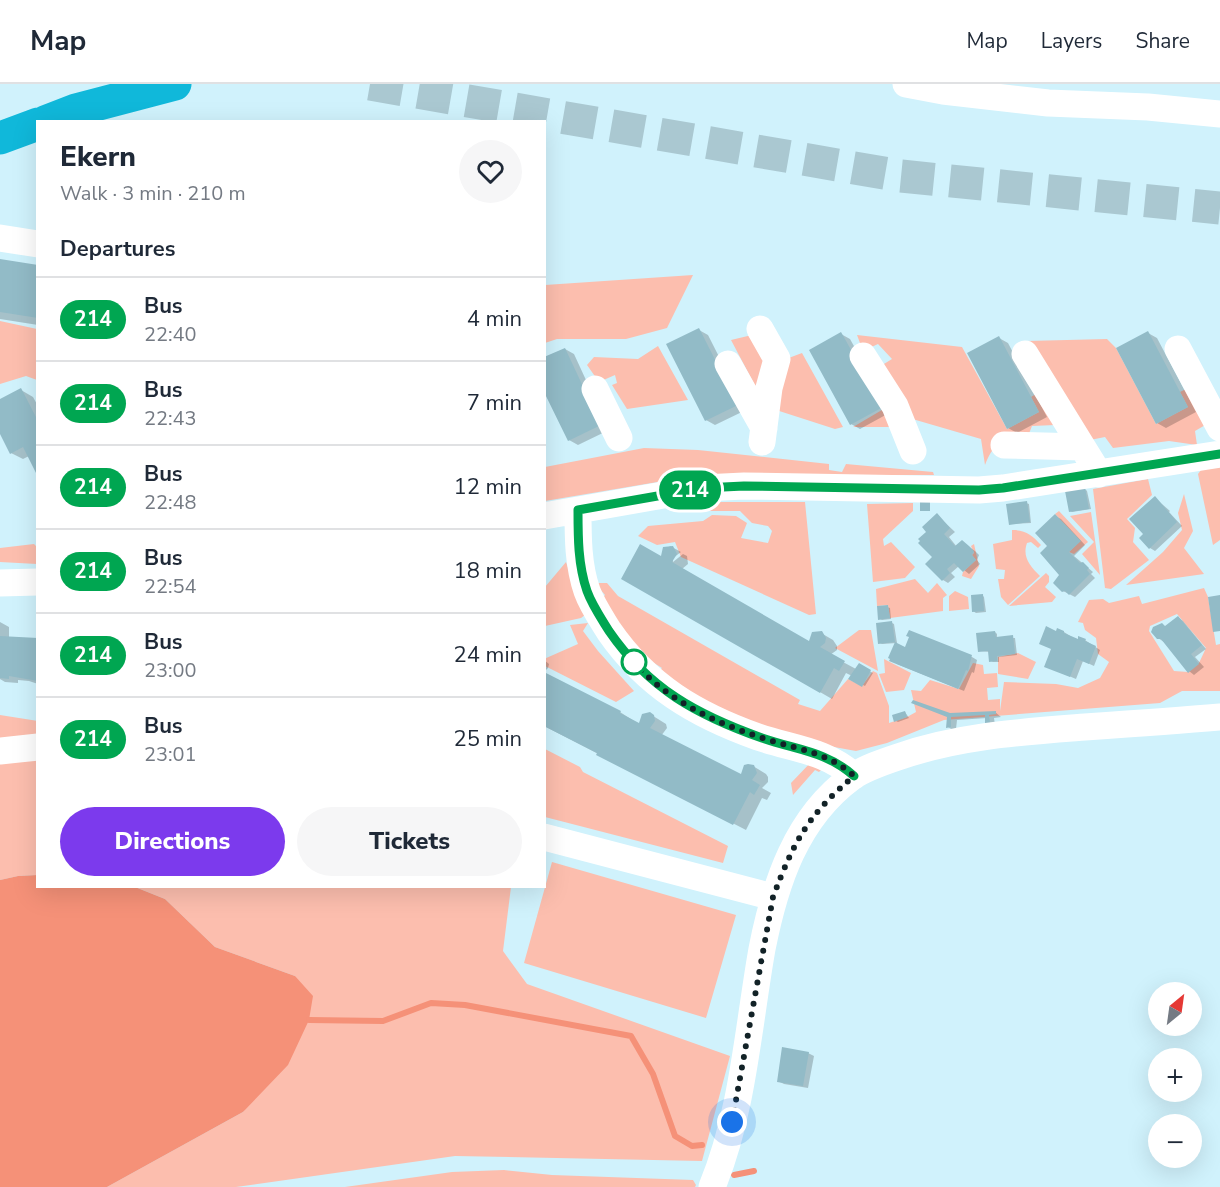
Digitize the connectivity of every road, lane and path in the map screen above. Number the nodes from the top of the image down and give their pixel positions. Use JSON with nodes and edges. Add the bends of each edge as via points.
{"nodes":[{"id":1,"x":175,"y":84,"type":"edge"},
{"id":2,"x":906,"y":84,"type":"edge"},
{"id":3,"x":1220,"y":114,"type":"edge"},
{"id":4,"x":50,"y":120,"type":"edge"},
{"id":5,"x":36,"y":125,"type":"edge"},
{"id":6,"x":0,"y":138,"type":"edge"},
{"id":7,"x":0,"y":238,"type":"edge"},
{"id":8,"x":36,"y":244,"type":"edge"},
{"id":9,"x":760,"y":329,"type":"dead end"},
{"id":10,"x":1178,"y":349,"type":"dead end"},
{"id":11,"x":1025,"y":354,"type":"dead end"},
{"id":12,"x":863,"y":356,"type":"dead end"},
{"id":13,"x":728,"y":364,"type":"dead end"},
{"id":14,"x":595,"y":389,"type":"dead end"},
{"id":15,"x":1220,"y":428,"type":"edge"},
{"id":16,"x":619,"y":438,"type":"dead end"},
{"id":17,"x":1004,"y":445,"type":"dead end"},
{"id":18,"x":1082,"y":447,"type":"junction"},
{"id":19,"x":912,"y":451,"type":"dead end"},
{"id":20,"x":1220,"y":454,"type":"edge"},
{"id":21,"x":1099,"y":474,"type":"junction"},
{"id":22,"x":578,"y":510,"type":"junction"},
{"id":23,"x":546,"y":516,"type":"edge"},
{"id":24,"x":36,"y":582,"type":"edge"},
{"id":25,"x":0,"y":583,"type":"edge"},
{"id":26,"x":1220,"y":717,"type":"edge"},
{"id":27,"x":36,"y":747,"type":"edge"},
{"id":28,"x":0,"y":751,"type":"edge"},
{"id":29,"x":854,"y":776,"type":"junction"},
{"id":30,"x":546,"y":838,"type":"edge"},
{"id":31,"x":773,"y":897,"type":"junction"},
{"id":32,"x":712,"y":1187,"type":"edge"}],
"edges":[{"from":1,"to":4,"type":"highway"},
{"from":2,"to":3,"type":"street","via":[[1048,104]]},
{"from":5,"to":6,"type":"highway"},
{"from":7,"to":8,"type":"street"},
{"from":9,"to":13,"type":"street","via":[[777,359],[763,435]]},
{"from":10,"to":15,"type":"street"},
{"from":11,"to":18,"type":"street"},
{"from":12,"to":19,"type":"street","via":[[895,406]]},
{"from":14,"to":16,"type":"street"},
{"from":17,"to":18,"type":"street"},
{"from":18,"to":21,"type":"street"},
{"from":20,"to":21,"type":"street"},
{"from":21,"to":22,"type":"street","via":[[979,490],[703,488]]},
{"from":22,"to":23,"type":"street"},
{"from":22,"to":29,"type":"street","via":[[587,591],[624,653],[682,703],[722,724],[824,756]]},
{"from":24,"to":25,"type":"street"},
{"from":26,"to":29,"type":"street","via":[[957,741],[922,748]]},
{"from":27,"to":28,"type":"street"},
{"from":29,"to":31,"type":"street","via":[[818,810],[798,836]]},
{"from":30,"to":31,"type":"street"},
{"from":31,"to":32,"type":"street","via":[[737,1107]]}]}
